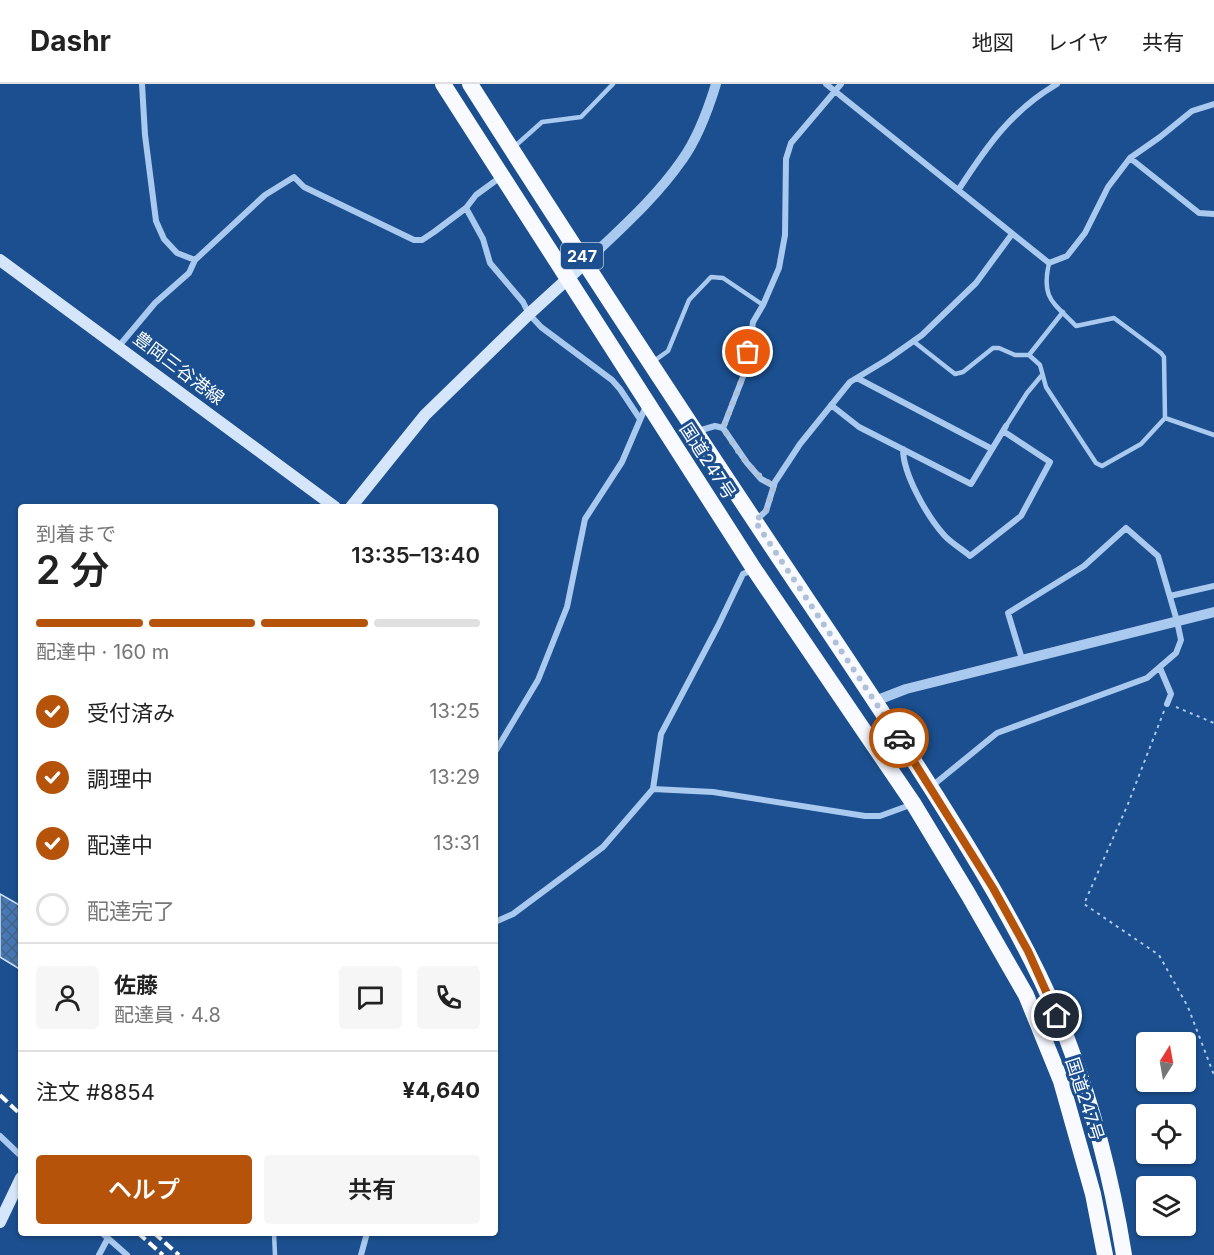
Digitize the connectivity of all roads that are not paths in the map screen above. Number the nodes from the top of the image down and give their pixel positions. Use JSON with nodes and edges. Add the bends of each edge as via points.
{"nodes":[{"id":1,"x":142,"y":84,"type":"edge"},
{"id":2,"x":443,"y":84,"type":"edge"},
{"id":3,"x":470,"y":84,"type":"edge"},
{"id":4,"x":613,"y":84,"type":"edge"},
{"id":5,"x":716,"y":84,"type":"edge"},
{"id":6,"x":826,"y":84,"type":"edge"},
{"id":7,"x":841,"y":84,"type":"edge"},
{"id":8,"x":1057,"y":84,"type":"edge"},
{"id":9,"x":835,"y":91,"type":"junction"},
{"id":10,"x":1214,"y":104,"type":"edge"},
{"id":11,"x":512,"y":150,"type":"junction"},
{"id":12,"x":1130,"y":158,"type":"junction"},
{"id":13,"x":502,"y":176,"type":"junction"},
{"id":14,"x":959,"y":189,"type":"junction"},
{"id":15,"x":466,"y":208,"type":"junction"},
{"id":16,"x":1214,"y":214,"type":"edge"},
{"id":17,"x":1012,"y":234,"type":"junction"},
{"id":18,"x":0,"y":260,"type":"edge"},
{"id":19,"x":195,"y":260,"type":"junction"},
{"id":20,"x":586,"y":262,"type":"junction"},
{"id":21,"x":1050,"y":263,"type":"junction"},
{"id":22,"x":567,"y":279,"type":"junction"},
{"id":23,"x":763,"y":304,"type":"junction"},
{"id":24,"x":1063,"y":312,"type":"junction"},
{"id":25,"x":529,"y":314,"type":"junction"},
{"id":26,"x":913,"y":341,"type":"junction"},
{"id":27,"x":119,"y":346,"type":"junction"},
{"id":28,"x":1029,"y":356,"type":"junction"},
{"id":29,"x":651,"y":362,"type":"junction"},
{"id":30,"x":1042,"y":375,"type":"junction"},
{"id":31,"x":857,"y":378,"type":"junction"},
{"id":32,"x":647,"y":403,"type":"junction"},
{"id":33,"x":831,"y":405,"type":"junction"},
{"id":34,"x":1165,"y":418,"type":"junction"},
{"id":35,"x":640,"y":419,"type":"junction"},
{"id":36,"x":723,"y":428,"type":"junction"},
{"id":37,"x":1004,"y":428,"type":"junction"},
{"id":38,"x":695,"y":432,"type":"junction"},
{"id":39,"x":1214,"y":435,"type":"edge"},
{"id":40,"x":992,"y":448,"type":"junction"},
{"id":41,"x":903,"y":449,"type":"junction"},
{"id":42,"x":774,"y":486,"type":"junction"},
{"id":43,"x":331,"y":504,"type":"edge"},
{"id":44,"x":353,"y":504,"type":"edge"},
{"id":45,"x":755,"y":521,"type":"junction"},
{"id":46,"x":754,"y":569,"type":"junction"},
{"id":47,"x":1214,"y":586,"type":"edge"},
{"id":48,"x":1170,"y":596,"type":"junction"},
{"id":49,"x":1214,"y":612,"type":"edge"},
{"id":50,"x":1177,"y":621,"type":"junction"},
{"id":51,"x":1022,"y":659,"type":"junction"},
{"id":52,"x":1160,"y":668,"type":"junction"},
{"id":53,"x":875,"y":701,"type":"junction"},
{"id":54,"x":1167,"y":704,"type":"road end"},
{"id":55,"x":498,"y":747,"type":"edge"},
{"id":56,"x":931,"y":787,"type":"junction"},
{"id":57,"x":653,"y":789,"type":"junction"},
{"id":58,"x":913,"y":804,"type":"junction"},
{"id":59,"x":498,"y":921,"type":"edge"},
{"id":60,"x":0,"y":1136,"type":"edge"},
{"id":61,"x":18,"y":1153,"type":"edge"},
{"id":62,"x":18,"y":1184,"type":"edge"},
{"id":63,"x":0,"y":1222,"type":"edge"},
{"id":64,"x":105,"y":1236,"type":"edge"},
{"id":65,"x":274,"y":1236,"type":"edge"},
{"id":66,"x":366,"y":1236,"type":"edge"},
{"id":67,"x":99,"y":1255,"type":"edge"},
{"id":68,"x":127,"y":1255,"type":"edge"},
{"id":69,"x":275,"y":1255,"type":"edge"},
{"id":70,"x":361,"y":1255,"type":"edge"},
{"id":71,"x":1105,"y":1255,"type":"edge"},
{"id":72,"x":1124,"y":1255,"type":"edge"}],
"edges":[{"from":1,"to":19,"type":"street","via":[[156,221],[164,239],[177,253]]},
{"from":2,"to":13,"type":"highway","name":"国道247号","number":"247"},
{"from":3,"to":11,"type":"highway","name":"国道247号","number":"247"},
{"from":4,"to":11,"type":"lane","via":[[581,117],[542,122]]},
{"from":5,"to":20,"type":"street","via":[[706,116],[683,159],[652,197]]},
{"from":6,"to":9,"type":"street"},
{"from":7,"to":9,"type":"street"},
{"from":8,"to":14,"type":"street","via":[[1011,118]]},
{"from":9,"to":14,"type":"street"},
{"from":9,"to":23,"type":"street","via":[[791,143],[786,159],[785,235],[779,268]]},
{"from":10,"to":12,"type":"street","via":[[1192,111]]},
{"from":11,"to":20,"type":"highway","name":"国道247号","number":"247"},
{"from":12,"to":16,"type":"street","via":[[1198,213]]},
{"from":12,"to":21,"type":"street","via":[[1108,187],[1085,233],[1067,256]]},
{"from":13,"to":15,"type":"street","via":[[476,195]]},
{"from":13,"to":22,"type":"highway","name":"国道247号","number":"247"},
{"from":14,"to":17,"type":"street"},
{"from":15,"to":19,"type":"street","via":[[422,240],[414,240],[304,187],[294,177],[265,195]]},
{"from":15,"to":25,"type":"street","via":[[483,238],[490,263]]},
{"from":17,"to":21,"type":"street"},
{"from":17,"to":26,"type":"street","via":[[976,283]]},
{"from":18,"to":27,"type":"main road","name":"豊岡三谷港線"},
{"from":19,"to":27,"type":"street","via":[[189,273],[155,303]]},
{"from":20,"to":22,"type":"main road"},
{"from":20,"to":29,"type":"highway","name":"国道247号","number":"247"},
{"from":21,"to":24,"type":"lane","via":[[1047,295]]},
{"from":22,"to":25,"type":"main road"},
{"from":22,"to":32,"type":"highway","name":"国道247号","number":"247"},
{"from":23,"to":29,"type":"lane","via":[[723,278],[711,277],[689,300],[668,351]]},
{"from":23,"to":36,"type":"street","via":[[753,322],[746,369]]},
{"from":24,"to":28,"type":"lane"},
{"from":24,"to":34,"type":"lane","via":[[1076,326],[1114,318],[1161,353]]},
{"from":25,"to":35,"type":"street","via":[[612,380]]},
{"from":25,"to":44,"type":"main road","via":[[425,415]]},
{"from":26,"to":28,"type":"lane","via":[[955,374],[993,348]]},
{"from":26,"to":31,"type":"street"},
{"from":27,"to":43,"type":"main road","name":"豊岡三谷港線"},
{"from":28,"to":30,"type":"lane","via":[[1040,365]]},
{"from":29,"to":38,"type":"highway","name":"国道247号","number":"247"},
{"from":30,"to":34,"type":"lane","via":[[1096,463],[1102,466],[1141,444]]},
{"from":30,"to":37,"type":"lane"},
{"from":31,"to":33,"type":"street"},
{"from":31,"to":40,"type":"street"},
{"from":32,"to":35,"type":"street"},
{"from":32,"to":46,"type":"highway","name":"国道247号","number":"247"},
{"from":33,"to":41,"type":"street","via":[[859,427]]},
{"from":33,"to":42,"type":"street"},
{"from":34,"to":39,"type":"lane"},
{"from":35,"to":55,"type":"street","via":[[622,462],[585,519],[567,607],[538,680]]},
{"from":36,"to":38,"type":"street"},
{"from":36,"to":42,"type":"street","via":[[761,479]]},
{"from":37,"to":40,"type":"street"},
{"from":37,"to":41,"type":"street","via":[[1050,462],[1020,516],[970,556],[944,535],[918,496],[903,462]]},
{"from":38,"to":45,"type":"highway","name":"国道247号","number":"247"},
{"from":40,"to":41,"type":"street","via":[[971,484]]},
{"from":42,"to":45,"type":"street","via":[[766,511]]},
{"from":45,"to":53,"type":"highway","name":"国道247号","number":"247"},
{"from":46,"to":57,"type":"street","via":[[743,574],[661,734]]},
{"from":46,"to":58,"type":"highway","name":"国道247号","number":"247"},
{"from":47,"to":48,"type":"street"},
{"from":48,"to":50,"type":"street"},
{"from":48,"to":51,"type":"street","via":[[1158,556],[1126,528],[1084,566],[1008,613]]},
{"from":49,"to":50,"type":"street"},
{"from":50,"to":51,"type":"street"},
{"from":50,"to":52,"type":"street","via":[[1180,640],[1176,652]]},
{"from":51,"to":53,"type":"street","via":[[906,689]]},
{"from":52,"to":54,"type":"street","via":[[1171,694]]},
{"from":52,"to":56,"type":"street","via":[[1147,678],[997,733]]},
{"from":53,"to":56,"type":"highway","name":"国道247号","number":"247"},
{"from":56,"to":72,"type":"highway","name":"国道247号","number":"247","via":[[1023,942],[1066,1037],[1098,1132]]},
{"from":57,"to":58,"type":"street","via":[[712,792],[865,816],[880,816]]},
{"from":57,"to":59,"type":"street","via":[[603,847],[513,914]]},
{"from":58,"to":71,"type":"highway","name":"国道247号","number":"247","via":[[1026,995],[1061,1080],[1093,1194]]},
{"from":60,"to":61,"type":"street"},
{"from":62,"to":63,"type":"main road"},
{"from":64,"to":67,"type":"street"},
{"from":64,"to":68,"type":"street"},
{"from":65,"to":69,"type":"lane"},
{"from":66,"to":70,"type":"street"}]}
